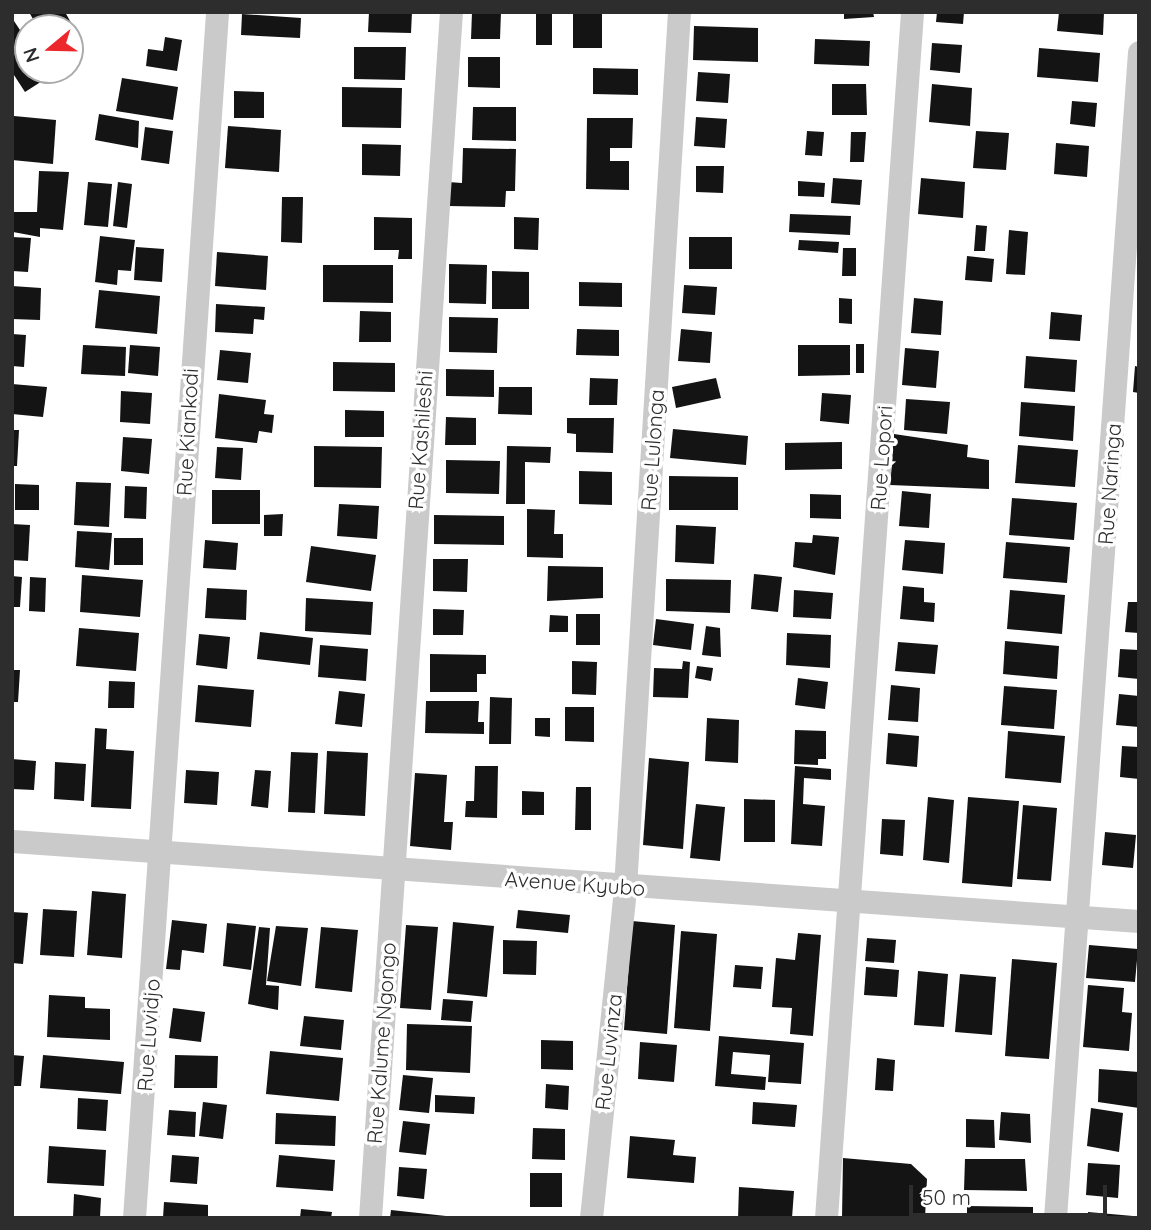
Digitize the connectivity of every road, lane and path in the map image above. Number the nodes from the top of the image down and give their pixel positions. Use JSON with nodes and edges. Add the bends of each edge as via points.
{"nodes":[{"id":1,"x":217,"y":12,"type":"edge"},
{"id":2,"x":451,"y":12,"type":"edge"},
{"id":3,"x":679,"y":12,"type":"edge"},
{"id":4,"x":912,"y":12,"type":"edge"},
{"id":5,"x":1139,"y":52,"type":"edge"},
{"id":6,"x":12,"y":841,"type":"edge"},
{"id":7,"x":162,"y":853,"type":"junction"},
{"id":8,"x":392,"y":869,"type":"junction"},
{"id":9,"x":625,"y":887,"type":"junction"},
{"id":10,"x":848,"y":903,"type":"junction"},
{"id":11,"x":1080,"y":917,"type":"junction"},
{"id":12,"x":1139,"y":921,"type":"edge"},
{"id":13,"x":134,"y":1218,"type":"edge"},
{"id":14,"x":370,"y":1218,"type":"edge"},
{"id":15,"x":591,"y":1218,"type":"edge"},
{"id":16,"x":826,"y":1218,"type":"edge"},
{"id":17,"x":1055,"y":1218,"type":"edge"}],
"edges":[{"from":1,"to":7,"type":"street","name":"Rue Kiankodi"},
{"from":2,"to":8,"type":"street","name":"Rue Kashileshi"},
{"from":3,"to":9,"type":"street","name":"Rue Lulonga"},
{"from":4,"to":10,"type":"street","name":"Rue Lopori"},
{"from":5,"to":11,"type":"street","name":"Rue Naringa"},
{"from":6,"to":7,"type":"street","name":"Avenue Kyubo"},
{"from":7,"to":8,"type":"street","name":"Avenue Kyubo"},
{"from":7,"to":13,"type":"street","name":"Rue Luvidjo"},
{"from":8,"to":9,"type":"street","name":"Avenue Kyubo"},
{"from":8,"to":14,"type":"street","name":"Rue Kalume Ngongo"},
{"from":9,"to":10,"type":"street","name":"Avenue Kyubo"},
{"from":9,"to":15,"type":"street","name":"Rue Luvinza"},
{"from":10,"to":11,"type":"street","name":"Avenue Kyubo"},
{"from":10,"to":16,"type":"street","name":"Rue Lopori"},
{"from":11,"to":12,"type":"street","name":"Avenue Kyubo"},
{"from":11,"to":17,"type":"street","name":"Rue Naringa"}]}
